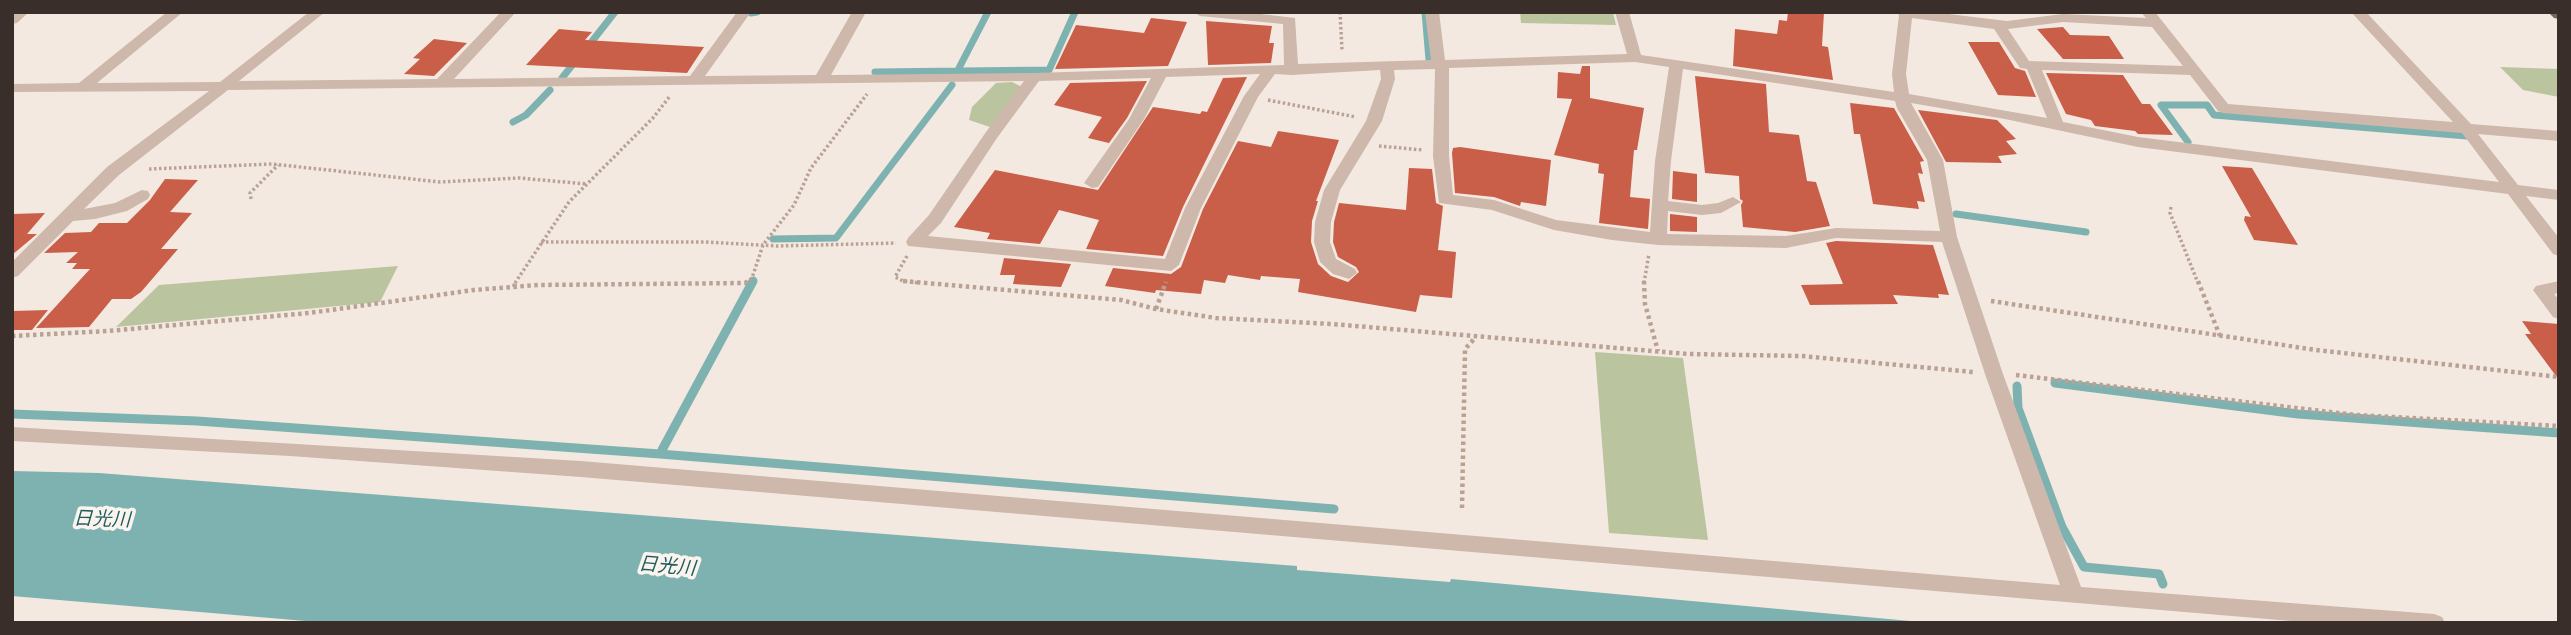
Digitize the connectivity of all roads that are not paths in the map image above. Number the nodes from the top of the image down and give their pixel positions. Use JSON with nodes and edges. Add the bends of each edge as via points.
{"nodes":[{"id":1,"x":22,"y":12,"type":"edge"},
{"id":2,"x":176,"y":12,"type":"edge"},
{"id":3,"x":318,"y":12,"type":"edge"},
{"id":4,"x":509,"y":12,"type":"edge"},
{"id":5,"x":744,"y":12,"type":"edge"},
{"id":6,"x":859,"y":12,"type":"edge"},
{"id":7,"x":1200,"y":12,"type":"edge"},
{"id":8,"x":1432,"y":12,"type":"edge"},
{"id":9,"x":1622,"y":12,"type":"edge"},
{"id":10,"x":1905,"y":12,"type":"edge"},
{"id":11,"x":2358,"y":12,"type":"edge"},
{"id":12,"x":2152,"y":18,"type":"edge"},
{"id":13,"x":12,"y":20,"type":"edge"},
{"id":14,"x":1998,"y":24,"type":"junction"},
{"id":15,"x":1635,"y":58,"type":"junction"},
{"id":16,"x":1677,"y":64,"type":"junction"},
{"id":17,"x":1441,"y":65,"type":"junction"},
{"id":18,"x":2032,"y":65,"type":"junction"},
{"id":19,"x":1387,"y":67,"type":"junction"},
{"id":20,"x":1270,"y":71,"type":"junction"},
{"id":21,"x":1291,"y":71,"type":"junction"},
{"id":22,"x":2194,"y":71,"type":"junction"},
{"id":23,"x":1160,"y":74,"type":"junction"},
{"id":24,"x":1035,"y":77,"type":"junction"},
{"id":25,"x":821,"y":79,"type":"junction"},
{"id":26,"x":688,"y":81,"type":"junction"},
{"id":27,"x":441,"y":84,"type":"junction"},
{"id":28,"x":225,"y":86,"type":"junction"},
{"id":29,"x":83,"y":87,"type":"junction"},
{"id":30,"x":12,"y":88,"type":"edge"},
{"id":31,"x":1901,"y":97,"type":"junction"},
{"id":32,"x":2057,"y":126,"type":"junction"},
{"id":33,"x":2466,"y":128,"type":"junction"},
{"id":34,"x":2559,"y":136,"type":"edge"},
{"id":35,"x":1092,"y":183,"type":"dead end"},
{"id":36,"x":2515,"y":190,"type":"junction"},
{"id":37,"x":142,"y":195,"type":"dead end"},
{"id":38,"x":2559,"y":195,"type":"edge"},
{"id":39,"x":1733,"y":202,"type":"dead end"},
{"id":40,"x":1660,"y":205,"type":"junction"},
{"id":41,"x":67,"y":216,"type":"junction"},
{"id":42,"x":1949,"y":237,"type":"junction"},
{"id":43,"x":1658,"y":239,"type":"junction"},
{"id":44,"x":2559,"y":250,"type":"edge"},
{"id":45,"x":12,"y":272,"type":"edge"},
{"id":46,"x":1349,"y":272,"type":"dead end"},
{"id":47,"x":2559,"y":287,"type":"edge"},
{"id":48,"x":2559,"y":313,"type":"edge"},
{"id":49,"x":12,"y":434,"type":"edge"},
{"id":50,"x":2074,"y":595,"type":"junction"},
{"id":51,"x":2434,"y":623,"type":"edge"}],
"edges":[{"from":1,"to":13,"type":"street"},
{"from":2,"to":29,"type":"street"},
{"from":3,"to":28,"type":"street"},
{"from":4,"to":27,"type":"street"},
{"from":5,"to":26,"type":"street"},
{"from":6,"to":25,"type":"street"},
{"from":7,"to":21,"type":"street","via":[[1290,21]]},
{"from":8,"to":17,"type":"street"},
{"from":9,"to":15,"type":"street"},
{"from":10,"to":14,"type":"street"},
{"from":10,"to":31,"type":"street"},
{"from":11,"to":33,"type":"street"},
{"from":12,"to":14,"type":"street"},
{"from":12,"to":22,"type":"street"},
{"from":14,"to":18,"type":"street","via":[[2025,65]]},
{"from":15,"to":16,"type":"street"},
{"from":15,"to":17,"type":"street"},
{"from":16,"to":31,"type":"street"},
{"from":16,"to":40,"type":"street"},
{"from":17,"to":19,"type":"street"},
{"from":17,"to":43,"type":"street","via":[[1445,198],[1494,205],[1554,225]]},
{"from":18,"to":22,"type":"street"},
{"from":18,"to":32,"type":"street"},
{"from":19,"to":21,"type":"street"},
{"from":19,"to":46,"type":"street","via":[[1388,79],[1374,121],[1332,190],[1323,222],[1328,262]]},
{"from":20,"to":21,"type":"street"},
{"from":20,"to":23,"type":"street"},
{"from":20,"to":24,"type":"street","via":[[1251,96],[1193,208],[1171,265],[914,242]]},
{"from":22,"to":33,"type":"street","via":[[2223,108]]},
{"from":23,"to":24,"type":"street"},
{"from":23,"to":35,"type":"street"},
{"from":24,"to":25,"type":"street"},
{"from":25,"to":26,"type":"street"},
{"from":26,"to":27,"type":"street"},
{"from":27,"to":28,"type":"street"},
{"from":28,"to":29,"type":"street"},
{"from":28,"to":41,"type":"street","via":[[114,171]]},
{"from":29,"to":30,"type":"street"},
{"from":31,"to":32,"type":"street"},
{"from":31,"to":42,"type":"street","via":[[1935,160]]},
{"from":32,"to":36,"type":"street","via":[[2138,142]]},
{"from":33,"to":34,"type":"street"},
{"from":33,"to":36,"type":"street"},
{"from":36,"to":38,"type":"street"},
{"from":36,"to":44,"type":"street"},
{"from":37,"to":41,"type":"street","via":[[108,211]]},
{"from":39,"to":40,"type":"street","via":[[1702,210]]},
{"from":40,"to":43,"type":"street"},
{"from":41,"to":45,"type":"street"},
{"from":42,"to":43,"type":"street","via":[[1836,233],[1786,242]]},
{"from":42,"to":50,"type":"street"},
{"from":47,"to":48,"type":"street","via":[[2542,290]]},
{"from":49,"to":50,"type":"street","via":[[581,469]]},
{"from":50,"to":51,"type":"street"}]}
